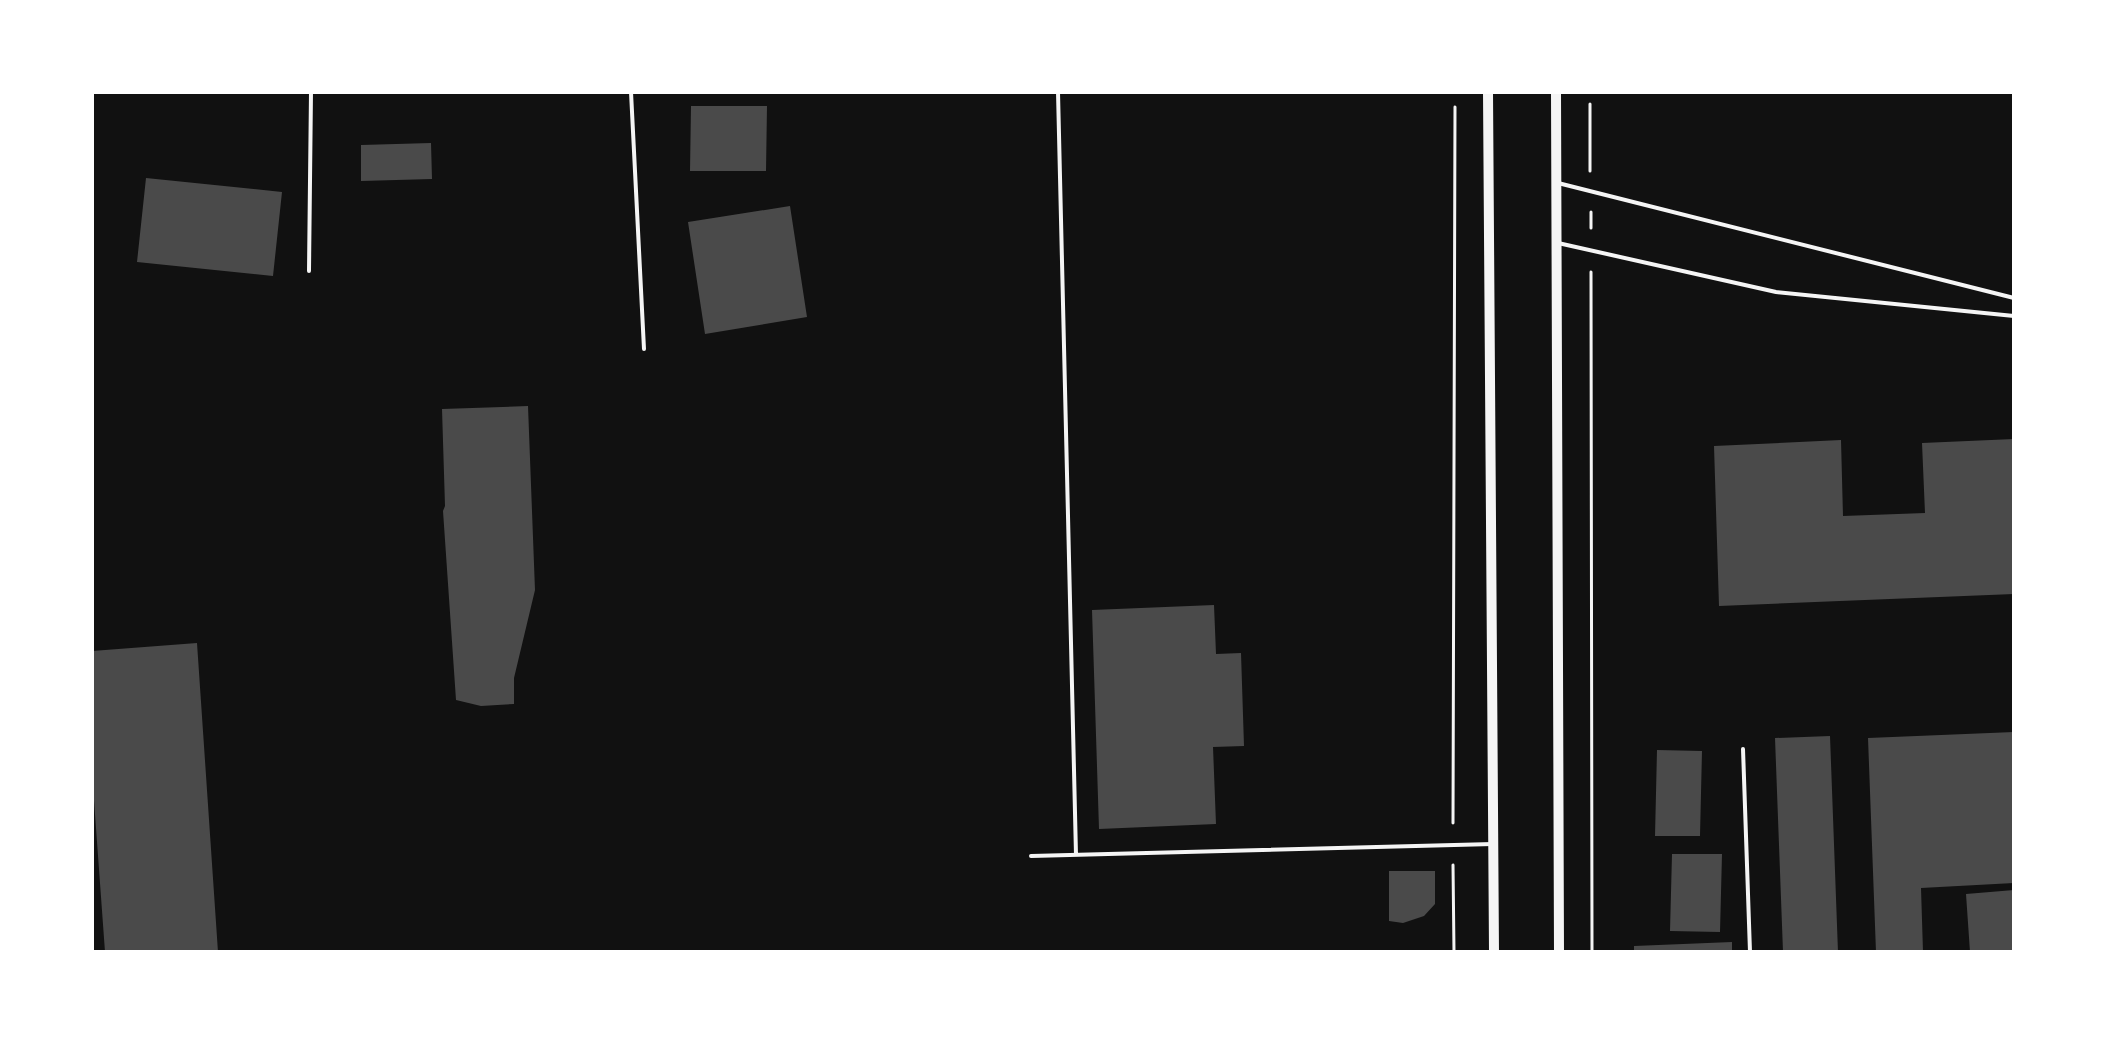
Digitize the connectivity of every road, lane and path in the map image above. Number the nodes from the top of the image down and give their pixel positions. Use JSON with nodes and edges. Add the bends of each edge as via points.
{"nodes":[{"id":1,"x":310,"y":92,"type":"edge"},
{"id":2,"x":631,"y":92,"type":"edge"},
{"id":3,"x":1058,"y":92,"type":"edge"},
{"id":4,"x":1488,"y":92,"type":"edge"},
{"id":5,"x":1556,"y":92,"type":"edge"},
{"id":6,"x":1590,"y":104,"type":"dead end"},
{"id":7,"x":1455,"y":107,"type":"dead end"},
{"id":8,"x":1556,"y":183,"type":"junction"},
{"id":9,"x":1590,"y":191,"type":"junction"},
{"id":10,"x":1556,"y":243,"type":"junction"},
{"id":11,"x":1591,"y":251,"type":"junction"},
{"id":12,"x":309,"y":271,"type":"dead end"},
{"id":13,"x":2014,"y":298,"type":"edge"},
{"id":14,"x":2014,"y":316,"type":"edge"},
{"id":15,"x":644,"y":349,"type":"dead end"},
{"id":16,"x":1743,"y":749,"type":"dead end"},
{"id":17,"x":1493,"y":844,"type":"junction"},
{"id":18,"x":1453,"y":845,"type":"junction"},
{"id":19,"x":1076,"y":855,"type":"junction"},
{"id":20,"x":1031,"y":856,"type":"dead end"},
{"id":21,"x":1454,"y":952,"type":"edge"},
{"id":22,"x":1494,"y":952,"type":"edge"},
{"id":23,"x":1559,"y":952,"type":"edge"},
{"id":24,"x":1592,"y":952,"type":"edge"},
{"id":25,"x":1750,"y":952,"type":"edge"}],
"edges":[{"from":1,"to":12,"type":"lane"},
{"from":2,"to":15,"type":"lane"},
{"from":3,"to":19,"type":"lane"},
{"from":4,"to":17,"type":"main road"},
{"from":5,"to":8,"type":"main road"},
{"from":6,"to":9,"type":"path"},
{"from":7,"to":18,"type":"path"},
{"from":8,"to":9,"type":"lane"},
{"from":8,"to":10,"type":"main road"},
{"from":9,"to":11,"type":"path"},
{"from":9,"to":13,"type":"lane"},
{"from":10,"to":11,"type":"lane"},
{"from":10,"to":23,"type":"main road"},
{"from":11,"to":14,"type":"lane","via":[[1776,292]]},
{"from":11,"to":24,"type":"path"},
{"from":16,"to":25,"type":"lane"},
{"from":17,"to":18,"type":"lane"},
{"from":17,"to":22,"type":"main road"},
{"from":18,"to":19,"type":"lane"},
{"from":18,"to":21,"type":"path"},
{"from":19,"to":20,"type":"lane"}]}
